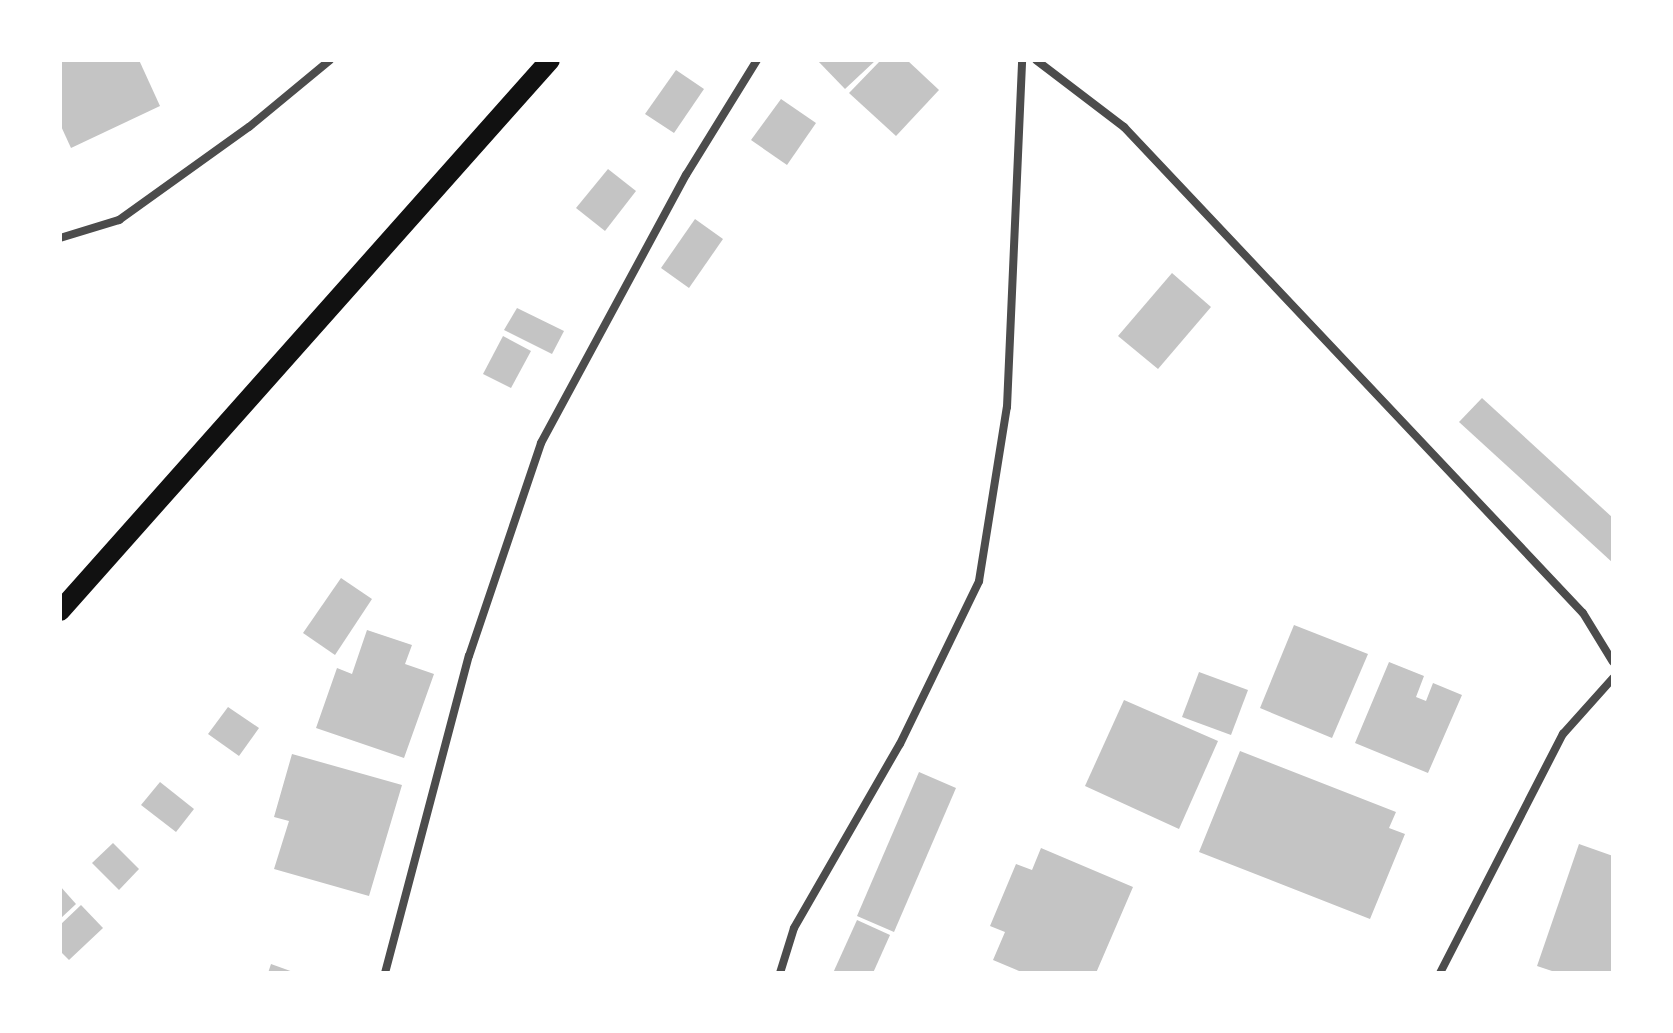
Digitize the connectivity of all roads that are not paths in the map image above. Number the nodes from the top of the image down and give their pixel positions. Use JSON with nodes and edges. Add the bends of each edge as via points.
{"nodes":[{"id":1,"x":330,"y":60,"type":"edge"},
{"id":2,"x":550,"y":60,"type":"edge"},
{"id":3,"x":757,"y":60,"type":"edge"},
{"id":4,"x":1022,"y":60,"type":"edge"},
{"id":5,"x":1036,"y":60,"type":"edge"},
{"id":6,"x":60,"y":238,"type":"edge"},
{"id":7,"x":60,"y":611,"type":"edge"},
{"id":8,"x":1613,"y":662,"type":"edge"},
{"id":9,"x":1613,"y":678,"type":"edge"},
{"id":10,"x":385,"y":973,"type":"edge"},
{"id":11,"x":780,"y":973,"type":"edge"},
{"id":12,"x":1440,"y":973,"type":"edge"}],
"edges":[{"from":1,"to":6,"type":"street","via":[[249,127],[119,220]]},
{"from":2,"to":7,"type":"main road"},
{"from":3,"to":10,"type":"street","via":[[686,175],[541,443],[469,656]]},
{"from":4,"to":11,"type":"street","via":[[1007,407],[979,581],[900,744],[794,928]]},
{"from":5,"to":8,"type":"street","via":[[1124,127],[1583,613]]},
{"from":9,"to":12,"type":"street","via":[[1563,734]]}]}
